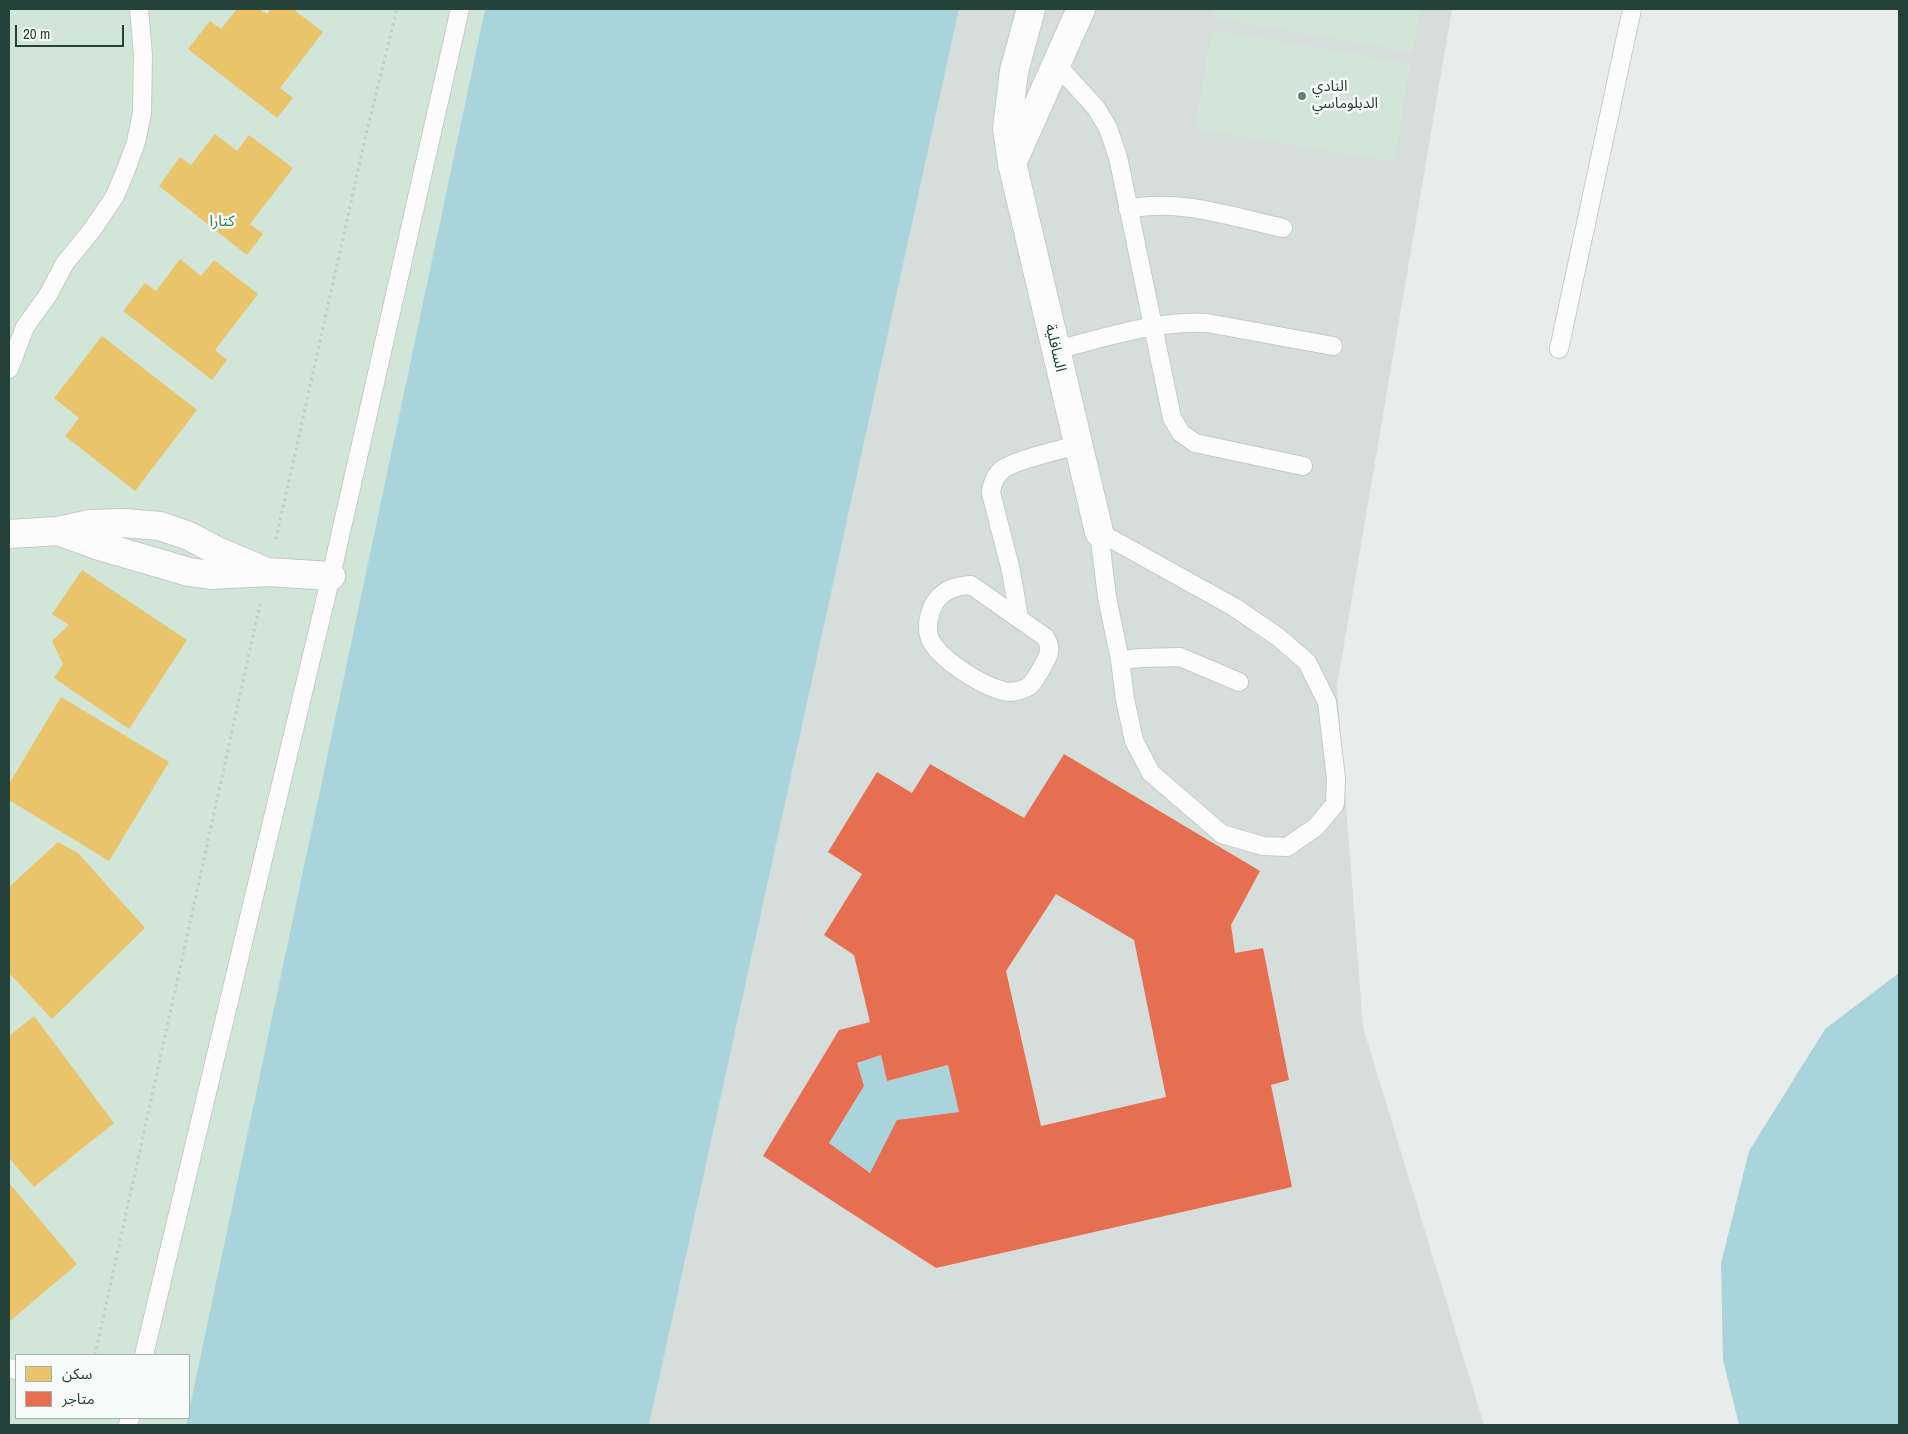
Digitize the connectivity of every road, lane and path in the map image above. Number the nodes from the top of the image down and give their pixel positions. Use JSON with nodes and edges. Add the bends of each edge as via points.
{"nodes":[{"id":1,"x":139,"y":9,"type":"edge"},
{"id":2,"x":397,"y":9,"type":"edge"},
{"id":3,"x":460,"y":9,"type":"edge"},
{"id":4,"x":1031,"y":9,"type":"edge"},
{"id":5,"x":1081,"y":9,"type":"edge"},
{"id":6,"x":1632,"y":9,"type":"edge"},
{"id":7,"x":1057,"y":65,"type":"junction"},
{"id":8,"x":1012,"y":163,"type":"junction"},
{"id":9,"x":1128,"y":209,"type":"junction"},
{"id":10,"x":1283,"y":228,"type":"dead end"},
{"id":11,"x":1154,"y":326,"type":"junction"},
{"id":12,"x":1334,"y":346,"type":"dead end"},
{"id":13,"x":1559,"y":349,"type":"dead end"},
{"id":14,"x":1055,"y":350,"type":"junction"},
{"id":15,"x":9,"y":369,"type":"edge"},
{"id":16,"x":1077,"y":445,"type":"junction"},
{"id":17,"x":1303,"y":466,"type":"dead end"},
{"id":18,"x":58,"y":530,"type":"junction"},
{"id":19,"x":1098,"y":532,"type":"junction"},
{"id":20,"x":9,"y":534,"type":"edge"},
{"id":21,"x":268,"y":572,"type":"junction"},
{"id":22,"x":331,"y":576,"type":"junction"},
{"id":23,"x":1019,"y":618,"type":"junction"},
{"id":24,"x":1120,"y":660,"type":"junction"},
{"id":25,"x":1239,"y":682,"type":"dead end"},
{"id":26,"x":95,"y":1354,"type":"edge"},
{"id":27,"x":144,"y":1354,"type":"edge"}],
"edges":[{"from":1,"to":15,"type":"lane","via":[[143,55],[142,113],[127,167],[115,196],[25,326]]},
{"from":2,"to":21,"type":"path"},
{"from":3,"to":22,"type":"lane"},
{"from":4,"to":8,"type":"street","name":"السافلية","via":[[1014,71],[1007,129]]},
{"from":5,"to":7,"type":"street"},
{"from":6,"to":13,"type":"lane"},
{"from":7,"to":8,"type":"street"},
{"from":7,"to":9,"type":"lane","via":[[1096,108],[1108,128],[1118,157]]},
{"from":8,"to":14,"type":"street","name":"السافلية"},
{"from":9,"to":10,"type":"lane","via":[[1180,205]]},
{"from":9,"to":11,"type":"lane"},
{"from":11,"to":12,"type":"lane","via":[[1207,323]]},
{"from":11,"to":14,"type":"lane"},
{"from":11,"to":17,"type":"lane","via":[[1172,418],[1181,433],[1195,443],[1211,448]]},
{"from":14,"to":16,"type":"street","name":"السافلية"},
{"from":16,"to":19,"type":"street","name":"السافلية"},
{"from":16,"to":23,"type":"lane","via":[[1010,465],[996,476],[992,484],[991,493]]},
{"from":18,"to":20,"type":"street"},
{"from":18,"to":21,"type":"street","via":[[189,572],[211,575]]},
{"from":18,"to":21,"type":"street","via":[[90,524],[160,526]]},
{"from":19,"to":24,"type":"lane"},
{"from":19,"to":24,"type":"lane","via":[[1234,607],[1278,637],[1307,662],[1327,702],[1336,804],[1316,828],[1287,847],[1263,846],[1222,834],[1151,773],[1134,741]]},
{"from":21,"to":22,"type":"street"},
{"from":21,"to":26,"type":"path"},
{"from":22,"to":27,"type":"lane"},
{"from":23,"to":23,"type":"lane","via":[[971,585],[958,586],[937,598],[928,616],[929,637],[937,650],[975,679],[1004,692],[1015,691],[1034,681],[1050,655],[1050,644],[1045,637]]},
{"from":24,"to":25,"type":"lane","via":[[1180,657]]}]}
